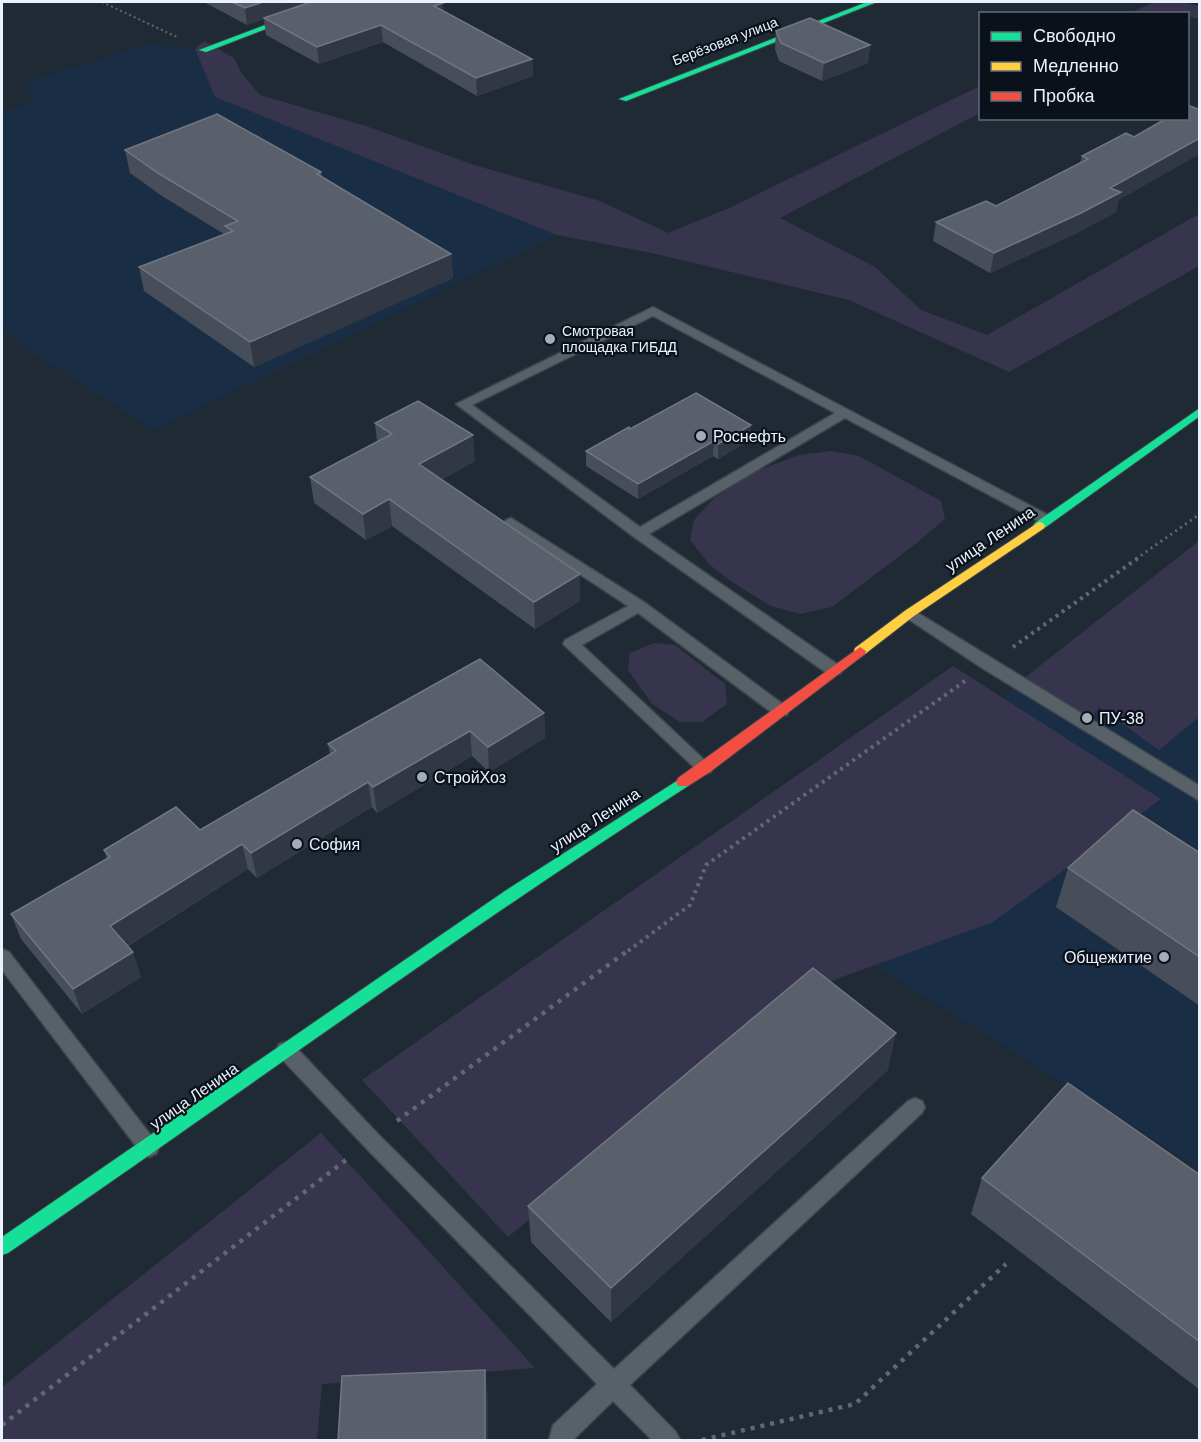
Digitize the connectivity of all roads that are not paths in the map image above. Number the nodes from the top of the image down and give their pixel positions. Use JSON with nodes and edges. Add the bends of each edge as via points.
{"nodes":[{"id":1,"x":332,"y":2,"type":"edge"},
{"id":2,"x":873,"y":2,"type":"edge"},
{"id":3,"x":203,"y":50,"type":"road end"},
{"id":4,"x":623,"y":99,"type":"dead end"},
{"id":5,"x":1200,"y":411,"type":"edge"},
{"id":6,"x":845,"y":412,"type":"junction"},
{"id":7,"x":1047,"y":520,"type":"junction"},
{"id":8,"x":511,"y":523,"type":"dead end"},
{"id":9,"x":639,"y":534,"type":"junction"},
{"id":10,"x":639,"y":606,"type":"junction"},
{"id":11,"x":910,"y":613,"type":"junction"},
{"id":12,"x":834,"y":669,"type":"junction"},
{"id":13,"x":781,"y":711,"type":"junction"},
{"id":14,"x":705,"y":768,"type":"junction"},
{"id":15,"x":1200,"y":795,"type":"edge"},
{"id":16,"x":2,"y":957,"type":"edge"},
{"id":17,"x":286,"y":1050,"type":"junction"},
{"id":18,"x":915,"y":1107,"type":"dead end"},
{"id":19,"x":149,"y":1148,"type":"junction"},
{"id":20,"x":51,"y":1213,"type":"junction"},
{"id":21,"x":2,"y":1232,"type":"edge"},
{"id":22,"x":2,"y":1247,"type":"edge"},
{"id":23,"x":612,"y":1385,"type":"junction"},
{"id":24,"x":561,"y":1440,"type":"edge"},
{"id":25,"x":668,"y":1440,"type":"edge"}],
"edges":[{"from":1,"to":3,"type":"main road"},
{"from":2,"to":4,"type":"main road","name":"Берёзовая улица"},
{"from":5,"to":7,"type":"main road","name":"улица Ленина"},
{"from":6,"to":7,"type":"lane"},
{"from":6,"to":9,"type":"lane"},
{"from":6,"to":9,"type":"lane","via":[[653,311],[463,404]]},
{"from":7,"to":11,"type":"main road","name":"улица Ленина"},
{"from":8,"to":10,"type":"lane"},
{"from":9,"to":12,"type":"lane"},
{"from":10,"to":13,"type":"lane"},
{"from":10,"to":14,"type":"lane","via":[[571,644]]},
{"from":11,"to":12,"type":"main road","name":"улица Ленина"},
{"from":11,"to":15,"type":"lane"},
{"from":12,"to":13,"type":"main road","name":"улица Ленина"},
{"from":13,"to":14,"type":"main road","name":"улица Ленина"},
{"from":14,"to":17,"type":"main road","name":"улица Ленина","via":[[603,832]]},
{"from":16,"to":19,"type":"lane"},
{"from":17,"to":19,"type":"main road","name":"улица Ленина"},
{"from":17,"to":23,"type":"lane"},
{"from":18,"to":23,"type":"lane"},
{"from":19,"to":20,"type":"main road","name":"улица Ленина"},
{"from":20,"to":21,"type":"main road"},
{"from":20,"to":22,"type":"main road","name":"улица Ленина"},
{"from":23,"to":24,"type":"lane","via":[[561,1433]]},
{"from":23,"to":25,"type":"lane"}]}
